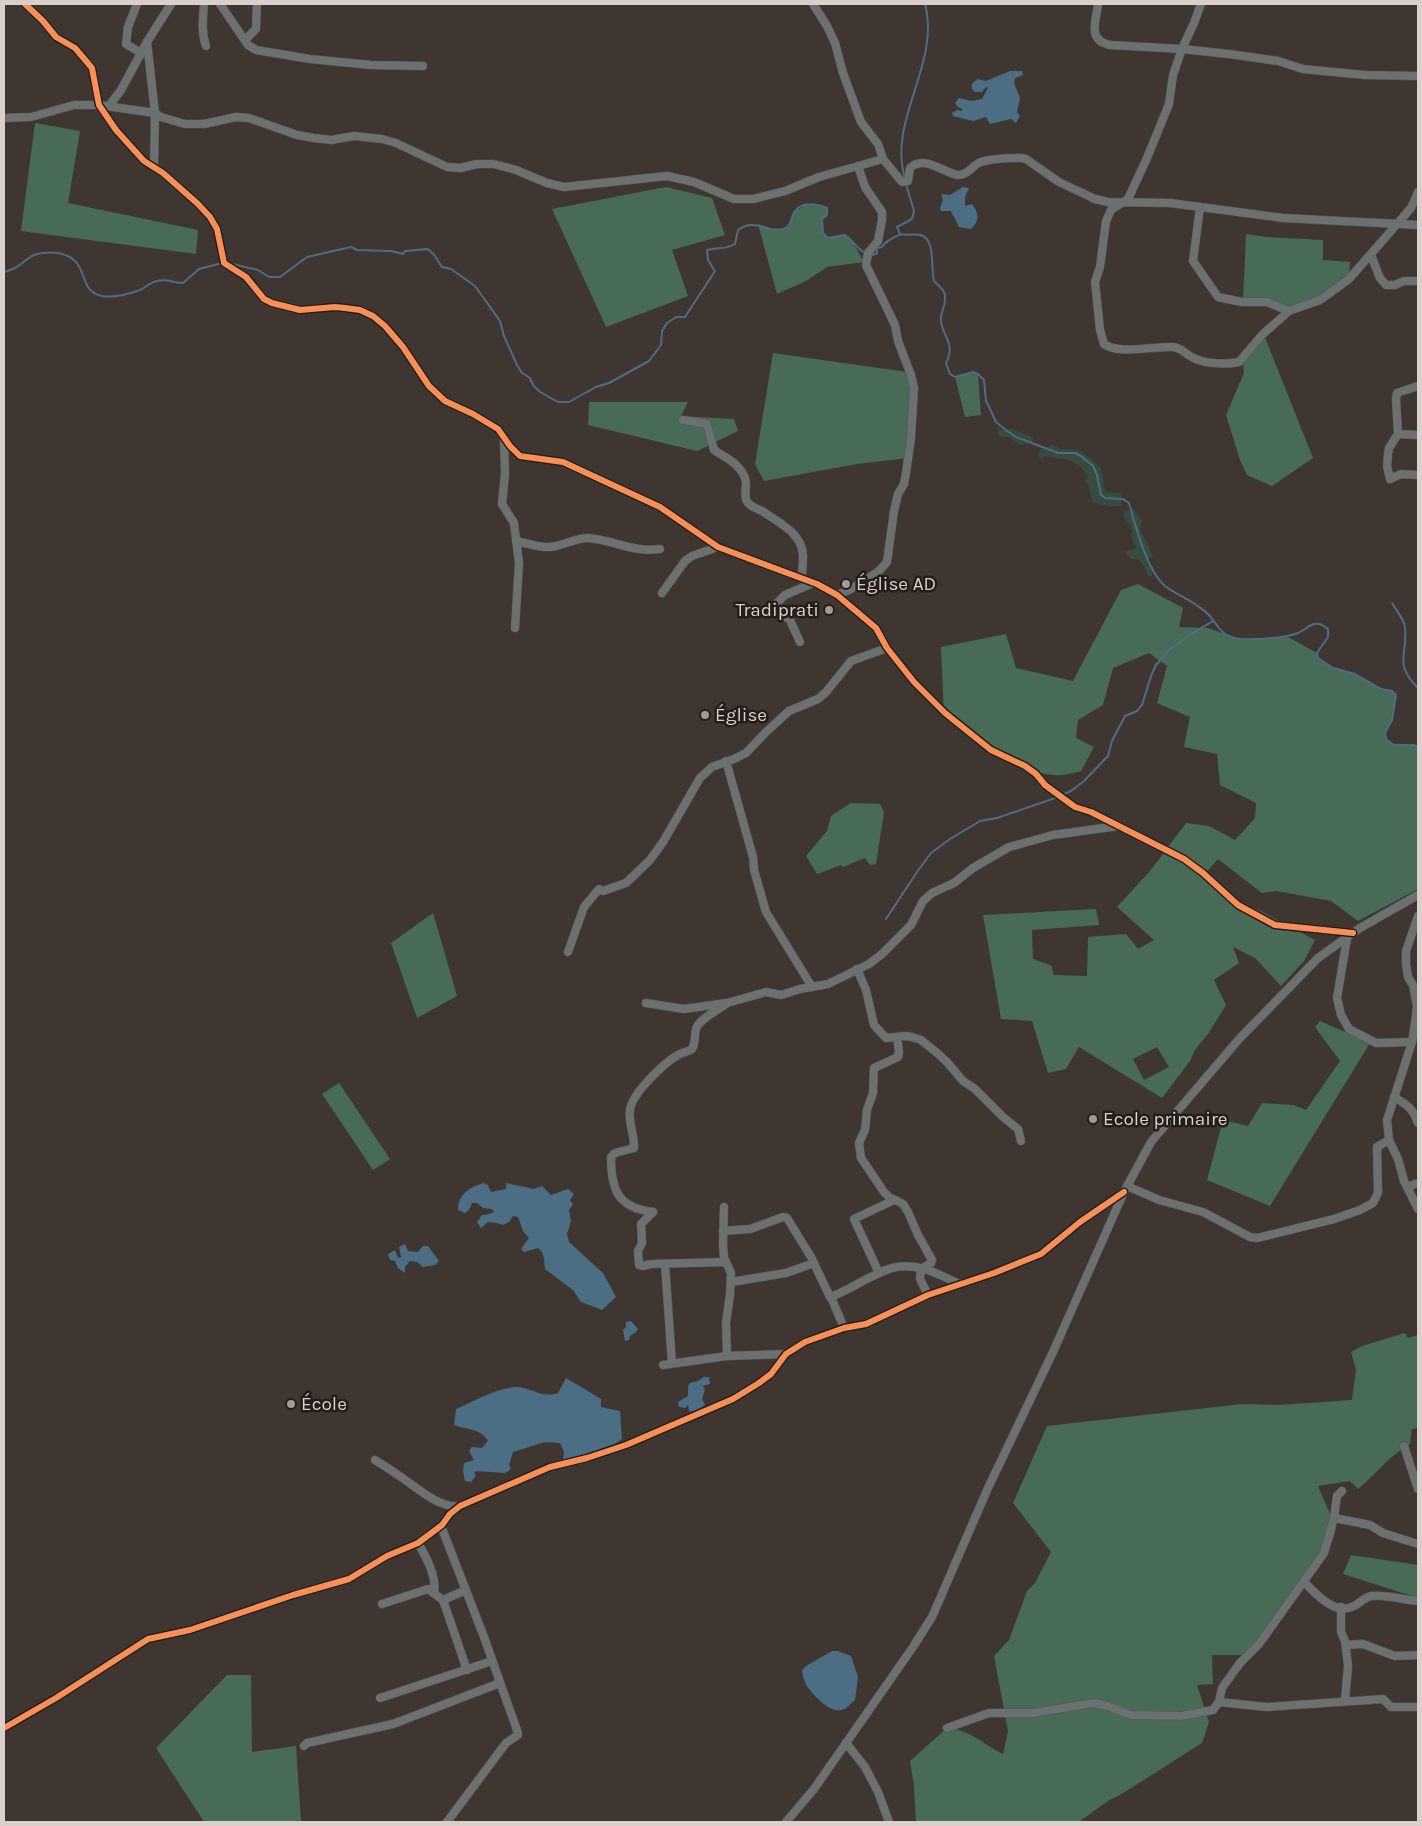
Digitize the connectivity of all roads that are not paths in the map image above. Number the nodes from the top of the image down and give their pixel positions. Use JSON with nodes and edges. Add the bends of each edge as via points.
{"nodes":[{"id":1,"x":25,"y":4,"type":"edge"},
{"id":2,"x":137,"y":4,"type":"edge"},
{"id":3,"x":171,"y":4,"type":"edge"},
{"id":4,"x":204,"y":4,"type":"edge"},
{"id":5,"x":220,"y":4,"type":"edge"},
{"id":6,"x":257,"y":4,"type":"edge"},
{"id":7,"x":813,"y":4,"type":"edge"},
{"id":8,"x":1098,"y":4,"type":"edge"},
{"id":9,"x":1200,"y":4,"type":"edge"},
{"id":10,"x":245,"y":40,"type":"junction"},
{"id":11,"x":147,"y":42,"type":"junction"},
{"id":12,"x":206,"y":46,"type":"dead end"},
{"id":13,"x":1182,"y":49,"type":"junction"},
{"id":14,"x":141,"y":53,"type":"junction"},
{"id":15,"x":423,"y":66,"type":"dead end"},
{"id":16,"x":1418,"y":76,"type":"edge"},
{"id":17,"x":99,"y":105,"type":"junction"},
{"id":18,"x":108,"y":106,"type":"junction"},
{"id":19,"x":155,"y":113,"type":"junction"},
{"id":20,"x":4,"y":118,"type":"edge"},
{"id":21,"x":883,"y":159,"type":"junction"},
{"id":22,"x":858,"y":166,"type":"junction"},
{"id":23,"x":154,"y":167,"type":"junction"},
{"id":24,"x":1418,"y":192,"type":"edge"},
{"id":25,"x":1122,"y":204,"type":"junction"},
{"id":26,"x":1200,"y":207,"type":"junction"},
{"id":27,"x":1397,"y":224,"type":"junction"},
{"id":28,"x":1418,"y":225,"type":"edge"},
{"id":29,"x":1370,"y":255,"type":"junction"},
{"id":30,"x":1418,"y":281,"type":"edge"},
{"id":31,"x":1290,"y":311,"type":"junction"},
{"id":32,"x":1418,"y":386,"type":"edge"},
{"id":33,"x":683,"y":420,"type":"dead end"},
{"id":34,"x":1398,"y":434,"type":"junction"},
{"id":35,"x":1418,"y":435,"type":"edge"},
{"id":36,"x":504,"y":437,"type":"junction"},
{"id":37,"x":1418,"y":475,"type":"edge"},
{"id":38,"x":516,"y":541,"type":"junction"},
{"id":39,"x":718,"y":547,"type":"junction"},
{"id":40,"x":660,"y":549,"type":"dead end"},
{"id":41,"x":802,"y":578,"type":"junction"},
{"id":42,"x":813,"y":582,"type":"junction"},
{"id":43,"x":662,"y":593,"type":"dead end"},
{"id":44,"x":837,"y":595,"type":"junction"},
{"id":45,"x":515,"y":628,"type":"dead end"},
{"id":46,"x":800,"y":642,"type":"dead end"},
{"id":47,"x":887,"y":648,"type":"junction"},
{"id":48,"x":726,"y":761,"type":"junction"},
{"id":49,"x":1118,"y":826,"type":"junction"},
{"id":50,"x":1418,"y":895,"type":"edge"},
{"id":51,"x":1418,"y":916,"type":"edge"},
{"id":52,"x":1350,"y":936,"type":"junction"},
{"id":53,"x":568,"y":952,"type":"dead end"},
{"id":54,"x":857,"y":969,"type":"junction"},
{"id":55,"x":812,"y":987,"type":"junction"},
{"id":56,"x":646,"y":1003,"type":"dead end"},
{"id":57,"x":727,"y":1003,"type":"junction"},
{"id":58,"x":897,"y":1037,"type":"junction"},
{"id":59,"x":1412,"y":1042,"type":"junction"},
{"id":60,"x":1394,"y":1097,"type":"junction"},
{"id":61,"x":1418,"y":1123,"type":"edge"},
{"id":62,"x":1389,"y":1140,"type":"junction"},
{"id":63,"x":1020,"y":1141,"type":"dead end"},
{"id":64,"x":1418,"y":1182,"type":"edge"},
{"id":65,"x":1407,"y":1187,"type":"junction"},
{"id":66,"x":1125,"y":1189,"type":"junction"},
{"id":67,"x":894,"y":1200,"type":"junction"},
{"id":68,"x":724,"y":1207,"type":"dead end"},
{"id":69,"x":1418,"y":1209,"type":"edge"},
{"id":70,"x":723,"y":1231,"type":"junction"},
{"id":71,"x":726,"y":1262,"type":"junction"},
{"id":72,"x":814,"y":1263,"type":"junction"},
{"id":73,"x":665,"y":1264,"type":"junction"},
{"id":74,"x":921,"y":1269,"type":"junction"},
{"id":75,"x":880,"y":1273,"type":"junction"},
{"id":76,"x":731,"y":1282,"type":"junction"},
{"id":77,"x":959,"y":1284,"type":"junction"},
{"id":78,"x":928,"y":1295,"type":"junction"},
{"id":79,"x":831,"y":1297,"type":"junction"},
{"id":80,"x":844,"y":1328,"type":"junction"},
{"id":81,"x":786,"y":1354,"type":"junction"},
{"id":82,"x":727,"y":1356,"type":"junction"},
{"id":83,"x":1404,"y":1446,"type":"dead end"},
{"id":84,"x":375,"y":1460,"type":"dead end"},
{"id":85,"x":1418,"y":1489,"type":"edge"},
{"id":86,"x":1342,"y":1491,"type":"dead end"},
{"id":87,"x":460,"y":1506,"type":"junction"},
{"id":88,"x":1334,"y":1518,"type":"junction"},
{"id":89,"x":441,"y":1526,"type":"junction"},
{"id":90,"x":418,"y":1543,"type":"junction"},
{"id":91,"x":1418,"y":1544,"type":"edge"},
{"id":92,"x":1304,"y":1582,"type":"junction"},
{"id":93,"x":466,"y":1590,"type":"junction"},
{"id":94,"x":434,"y":1593,"type":"junction"},
{"id":95,"x":443,"y":1600,"type":"junction"},
{"id":96,"x":1418,"y":1601,"type":"edge"},
{"id":97,"x":382,"y":1604,"type":"dead end"},
{"id":98,"x":1341,"y":1607,"type":"junction"},
{"id":99,"x":1346,"y":1645,"type":"junction"},
{"id":100,"x":1418,"y":1655,"type":"edge"},
{"id":101,"x":492,"y":1661,"type":"junction"},
{"id":102,"x":467,"y":1670,"type":"junction"},
{"id":103,"x":500,"y":1683,"type":"junction"},
{"id":104,"x":380,"y":1698,"type":"dead end"},
{"id":105,"x":1345,"y":1701,"type":"junction"},
{"id":106,"x":1219,"y":1702,"type":"junction"},
{"id":107,"x":1418,"y":1707,"type":"edge"},
{"id":108,"x":4,"y":1728,"type":"edge"},
{"id":109,"x":947,"y":1728,"type":"dead end"},
{"id":110,"x":846,"y":1744,"type":"junction"},
{"id":111,"x":304,"y":1746,"type":"dead end"},
{"id":112,"x":446,"y":1822,"type":"edge"},
{"id":113,"x":786,"y":1822,"type":"edge"},
{"id":114,"x":889,"y":1822,"type":"edge"}],
"edges":[{"from":1,"to":17,"type":"street","via":[[56,37],[75,48],[92,68]]},
{"from":2,"to":14,"type":"street","via":[[126,44]]},
{"from":3,"to":11,"type":"street"},
{"from":4,"to":12,"type":"street","via":[[202,21]]},
{"from":5,"to":10,"type":"street"},
{"from":6,"to":10,"type":"street","via":[[256,29]]},
{"from":7,"to":21,"type":"street","via":[[835,43],[861,122],[878,144]]},
{"from":8,"to":13,"type":"street","via":[[1094,33],[1101,43]]},
{"from":9,"to":13,"type":"street"},
{"from":10,"to":15,"type":"street","via":[[256,50],[310,59]]},
{"from":11,"to":14,"type":"street"},
{"from":11,"to":19,"type":"street"},
{"from":13,"to":16,"type":"street","via":[[1278,61],[1302,69]]},
{"from":13,"to":25,"type":"street","via":[[1173,75],[1169,104],[1131,193]]},
{"from":14,"to":18,"type":"street","via":[[121,90]]},
{"from":17,"to":18,"type":"street"},
{"from":17,"to":20,"type":"street","via":[[74,105],[31,117]]},
{"from":17,"to":23,"type":"street","via":[[116,130],[144,161]]},
{"from":18,"to":19,"type":"street"},
{"from":19,"to":22,"type":"street","via":[[185,124],[204,124],[236,117],[314,138],[331,140],[354,136],[382,139],[447,167],[494,164],[564,187],[667,176],[694,182],[734,199],[754,199]]},
{"from":19,"to":23,"type":"street"},
{"from":21,"to":22,"type":"street"},
{"from":21,"to":25,"type":"street","via":[[906,183],[910,168],[918,164],[930,164],[960,175],[982,161],[1020,158],[1095,199]]},
{"from":22,"to":44,"type":"street","via":[[866,187],[882,212],[878,241],[868,253],[866,265],[895,325],[914,388],[906,473],[894,511],[887,562],[851,589]]},
{"from":23,"to":36,"type":"street","via":[[210,217],[217,229],[224,263],[246,277],[264,299],[300,310],[334,307],[360,310],[373,316],[386,326],[429,386],[445,401],[473,414]]},
{"from":24,"to":27,"type":"street"},
{"from":25,"to":26,"type":"street","via":[[1170,203]]},
{"from":25,"to":31,"type":"street","via":[[1114,206],[1108,214],[1100,267],[1095,278],[1101,336],[1107,346],[1126,349],[1174,347],[1199,360],[1235,363]]},
{"from":26,"to":27,"type":"street","via":[[1283,218]]},
{"from":26,"to":31,"type":"street","via":[[1193,261],[1215,294],[1222,299],[1267,302]]},
{"from":27,"to":28,"type":"street"},
{"from":27,"to":29,"type":"street"},
{"from":29,"to":30,"type":"street","via":[[1386,286]]},
{"from":29,"to":31,"type":"street","via":[[1350,279],[1334,291]]},
{"from":32,"to":34,"type":"street","via":[[1397,393]]},
{"from":33,"to":41,"type":"street","via":[[706,424],[714,450],[737,465],[744,475],[746,501],[799,539],[803,553]]},
{"from":34,"to":35,"type":"street"},
{"from":34,"to":37,"type":"street","via":[[1388,454],[1390,479],[1400,474]]},
{"from":36,"to":38,"type":"street","via":[[502,504],[514,523]]},
{"from":36,"to":39,"type":"street","via":[[520,456],[563,462],[660,507]]},
{"from":38,"to":40,"type":"street","via":[[551,547],[584,538],[604,540],[635,550]]},
{"from":38,"to":45,"type":"street"},
{"from":39,"to":41,"type":"street"},
{"from":39,"to":43,"type":"street","via":[[685,561]]},
{"from":41,"to":42,"type":"street"},
{"from":42,"to":44,"type":"street"},
{"from":42,"to":46,"type":"street","via":[[785,595],[772,608],[790,620]]},
{"from":44,"to":47,"type":"street","via":[[876,628]]},
{"from":47,"to":48,"type":"street","via":[[851,661],[818,699],[789,711],[746,753]]},
{"from":47,"to":49,"type":"street","via":[[945,713],[983,744],[1036,774],[1045,785],[1075,807]]},
{"from":48,"to":53,"type":"street","via":[[712,767],[700,778],[664,842],[642,869],[626,882],[603,891],[599,889],[584,907]]},
{"from":48,"to":55,"type":"street","via":[[766,912]]},
{"from":49,"to":52,"type":"street","via":[[1184,858],[1238,905],[1275,925]]},
{"from":49,"to":54,"type":"street","via":[[1053,835],[1009,847],[954,883],[932,893],[923,901],[911,925],[882,954]]},
{"from":50,"to":52,"type":"street"},
{"from":51,"to":59,"type":"street","via":[[1406,951],[1407,971],[1417,1006]]},
{"from":52,"to":59,"type":"street","via":[[1337,998],[1349,1030],[1376,1043]]},
{"from":52,"to":66,"type":"street","via":[[1318,958],[1240,1038],[1151,1142]]},
{"from":54,"to":55,"type":"street","via":[[828,984]]},
{"from":54,"to":58,"type":"street","via":[[866,990],[874,1025],[886,1038]]},
{"from":55,"to":57,"type":"street","via":[[781,994],[766,992]]},
{"from":56,"to":57,"type":"street","via":[[684,1008]]},
{"from":57,"to":73,"type":"street","via":[[696,1027],[692,1049],[669,1061],[639,1093],[630,1107],[634,1148],[611,1157],[614,1189],[630,1207],[653,1212],[642,1224],[639,1265]]},
{"from":58,"to":63,"type":"street","via":[[921,1040],[948,1062],[963,1081],[1018,1129]]},
{"from":58,"to":67,"type":"street","via":[[898,1057],[874,1068],[873,1093],[858,1147],[871,1174]]},
{"from":59,"to":60,"type":"street"},
{"from":60,"to":61,"type":"street","via":[[1409,1106]]},
{"from":60,"to":62,"type":"street","via":[[1387,1120]]},
{"from":62,"to":65,"type":"street"},
{"from":62,"to":66,"type":"street","via":[[1377,1147],[1378,1193],[1373,1203],[1334,1219],[1257,1238],[1203,1212]]},
{"from":64,"to":65,"type":"street"},
{"from":65,"to":69,"type":"street"},
{"from":66,"to":77,"type":"street","via":[[1041,1254]]},
{"from":66,"to":110,"type":"street","via":[[932,1617]]},
{"from":67,"to":74,"type":"street","via":[[903,1204],[932,1260]]},
{"from":67,"to":75,"type":"street","via":[[854,1219]]},
{"from":68,"to":70,"type":"street"},
{"from":70,"to":71,"type":"street"},
{"from":70,"to":72,"type":"street","via":[[750,1229],[787,1218]]},
{"from":71,"to":73,"type":"street"},
{"from":71,"to":76,"type":"street","via":[[731,1270]]},
{"from":72,"to":76,"type":"street","via":[[786,1273]]},
{"from":72,"to":79,"type":"street"},
{"from":73,"to":82,"type":"street","via":[[668,1364]]},
{"from":74,"to":75,"type":"street","via":[[899,1266]]},
{"from":74,"to":77,"type":"street"},
{"from":74,"to":78,"type":"street","via":[[920,1279]]},
{"from":75,"to":79,"type":"street"},
{"from":76,"to":82,"type":"street","via":[[726,1322]]},
{"from":77,"to":78,"type":"street"},
{"from":78,"to":80,"type":"street","via":[[877,1320]]},
{"from":79,"to":80,"type":"street"},
{"from":80,"to":81,"type":"street","via":[[805,1342]]},
{"from":81,"to":82,"type":"street"},
{"from":81,"to":87,"type":"street","via":[[771,1374],[733,1399],[626,1445],[550,1467]]},
{"from":83,"to":85,"type":"street"},
{"from":84,"to":87,"type":"street","via":[[423,1494]]},
{"from":86,"to":88,"type":"street","via":[[1337,1496]]},
{"from":87,"to":89,"type":"street"},
{"from":88,"to":91,"type":"street","via":[[1370,1525],[1383,1533]]},
{"from":88,"to":92,"type":"street","via":[[1324,1553]]},
{"from":89,"to":90,"type":"street"},
{"from":89,"to":93,"type":"street"},
{"from":90,"to":94,"type":"street","via":[[426,1556],[435,1585]]},
{"from":90,"to":108,"type":"street","via":[[387,1556],[349,1579],[190,1630],[148,1639]]},
{"from":92,"to":98,"type":"street","via":[[1319,1597]]},
{"from":92,"to":106,"type":"street","via":[[1222,1688]]},
{"from":93,"to":95,"type":"street"},
{"from":93,"to":101,"type":"street"},
{"from":94,"to":95,"type":"street"},
{"from":94,"to":97,"type":"street","via":[[428,1589]]},
{"from":95,"to":102,"type":"street"},
{"from":96,"to":98,"type":"street","via":[[1369,1596],[1353,1607]]},
{"from":98,"to":99,"type":"street","via":[[1341,1632]]},
{"from":99,"to":100,"type":"street","via":[[1363,1644],[1395,1656]]},
{"from":99,"to":105,"type":"street"},
{"from":101,"to":102,"type":"street"},
{"from":101,"to":103,"type":"street"},
{"from":102,"to":104,"type":"street"},
{"from":103,"to":111,"type":"street","via":[[394,1724]]},
{"from":103,"to":112,"type":"street","via":[[518,1735],[506,1744]]},
{"from":105,"to":106,"type":"street","via":[[1268,1707]]},
{"from":105,"to":107,"type":"street","via":[[1383,1699],[1391,1707]]},
{"from":106,"to":109,"type":"street","via":[[1213,1710],[1181,1716],[1131,1716],[1094,1703],[1033,1713],[989,1713]]},
{"from":110,"to":113,"type":"street","via":[[814,1790]]},
{"from":110,"to":114,"type":"street","via":[[878,1792]]}]}
